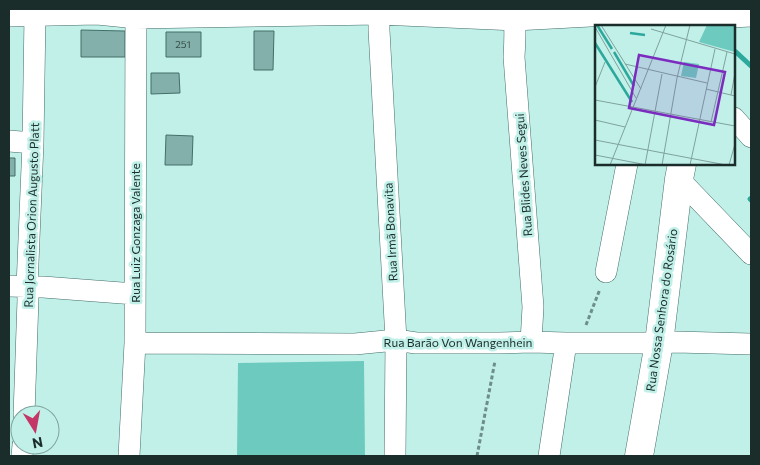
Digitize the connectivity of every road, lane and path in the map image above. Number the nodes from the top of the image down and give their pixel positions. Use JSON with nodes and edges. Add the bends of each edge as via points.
{"nodes":[{"id":1,"x":379,"y":11,"type":"edge"},
{"id":2,"x":628,"y":11,"type":"edge"},
{"id":3,"x":136,"y":13,"type":"edge"},
{"id":4,"x":514,"y":14,"type":"edge"},
{"id":5,"x":35,"y":15,"type":"junction"},
{"id":6,"x":9,"y":16,"type":"edge"},
{"id":7,"x":751,"y":16,"type":"edge"},
{"id":8,"x":710,"y":18,"type":"edge"},
{"id":9,"x":735,"y":119,"type":"edge"},
{"id":10,"x":751,"y":137,"type":"edge"},
{"id":11,"x":9,"y":141,"type":"edge"},
{"id":12,"x":33,"y":143,"type":"junction"},
{"id":13,"x":626,"y":165,"type":"edge"},
{"id":14,"x":680,"y":171,"type":"edge"},
{"id":15,"x":751,"y":254,"type":"edge"},
{"id":16,"x":606,"y":272,"type":"joint"},
{"id":17,"x":18,"y":286,"type":"edge"},
{"id":18,"x":135,"y":294,"type":"junction"},
{"id":19,"x":396,"y":340,"type":"junction"},
{"id":20,"x":532,"y":342,"type":"junction"},
{"id":21,"x":135,"y":343,"type":"junction"},
{"id":22,"x":499,"y":343,"type":"junction"},
{"id":23,"x":572,"y":343,"type":"junction"},
{"id":24,"x":659,"y":343,"type":"junction"},
{"id":25,"x":751,"y":344,"type":"edge"},
{"id":26,"x":24,"y":405,"type":"edge"},
{"id":27,"x":129,"y":456,"type":"edge"},
{"id":28,"x":395,"y":456,"type":"edge"},
{"id":29,"x":478,"y":456,"type":"edge"},
{"id":30,"x":549,"y":456,"type":"edge"},
{"id":31,"x":639,"y":456,"type":"edge"}],
"edges":[{"from":1,"to":3,"type":"street"},
{"from":1,"to":4,"type":"street"},
{"from":1,"to":19,"type":"street","name":"Rua Irmã Bonavita"},
{"from":2,"to":4,"type":"street"},
{"from":2,"to":8,"type":"street"},
{"from":3,"to":5,"type":"street"},
{"from":3,"to":18,"type":"street","name":"Rua Luiz Gonzaga Valente"},
{"from":4,"to":20,"type":"street","name":"Rua Blides Neves Segui","via":[[514,57],[533,307]]},
{"from":5,"to":6,"type":"street"},
{"from":5,"to":12,"type":"street","name":"Rua Jornalista Orion Augusto Platt"},
{"from":7,"to":8,"type":"street"},
{"from":9,"to":10,"type":"street"},
{"from":11,"to":12,"type":"street"},
{"from":12,"to":17,"type":"street","name":"Rua Jornalista Orion Augusto Platt"},
{"from":13,"to":16,"type":"street"},
{"from":14,"to":15,"type":"street"},
{"from":14,"to":24,"type":"main road","name":"Rua Nossa Senhora do Rosário"},
{"from":16,"to":23,"type":"path"},
{"from":17,"to":18,"type":"street"},
{"from":17,"to":26,"type":"street","name":"Rua Jornalista Orion Augusto Platt","via":[[28,298]]},
{"from":18,"to":21,"type":"street","name":"Rua Luiz Gonzaga Valente"},
{"from":19,"to":21,"type":"street","name":"Rua Barão Von Wangenhein","via":[[356,344]]},
{"from":19,"to":22,"type":"street","name":"Rua Barão Von Wangenhein"},
{"from":19,"to":28,"type":"street","name":"Rua Irmã Bonavita"},
{"from":20,"to":22,"type":"street","name":"Rua Barão Von Wangenhein"},
{"from":20,"to":23,"type":"street","name":"Rua Barão Von Wangenhein"},
{"from":21,"to":27,"type":"street","name":"Rua Luiz Gonzaga Valente"},
{"from":22,"to":29,"type":"path"},
{"from":23,"to":24,"type":"street","name":"Rua Barão Von Wangenhein"},
{"from":23,"to":30,"type":"street"},
{"from":24,"to":25,"type":"street","name":"Rua Barão Von Wangenhein"},
{"from":24,"to":31,"type":"main road","name":"Rua Nossa Senhora do Rosário"}]}
